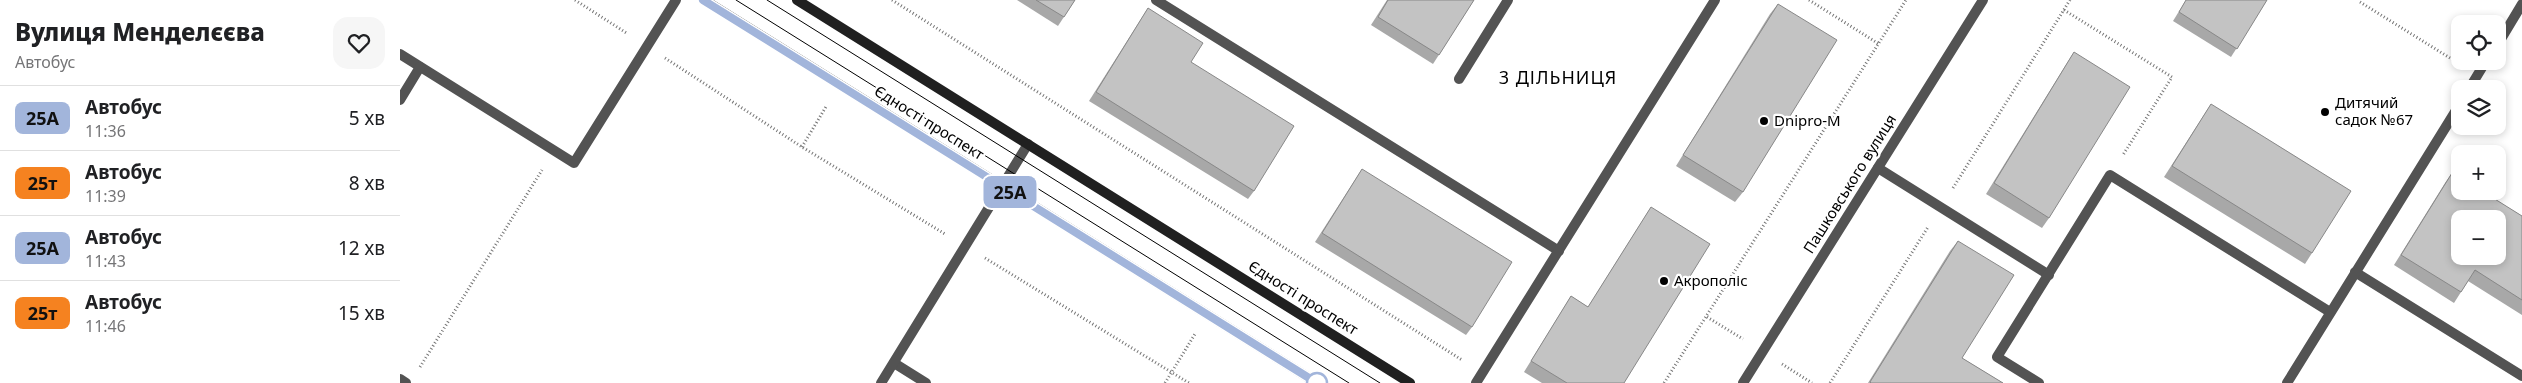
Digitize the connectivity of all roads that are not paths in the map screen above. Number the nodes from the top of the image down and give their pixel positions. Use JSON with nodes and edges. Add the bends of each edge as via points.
{"nodes":[{"id":1,"x":676,"y":0,"type":"edge"},
{"id":2,"x":704,"y":0,"type":"edge"},
{"id":3,"x":797,"y":0,"type":"edge"},
{"id":4,"x":1156,"y":0,"type":"edge"},
{"id":5,"x":1508,"y":0,"type":"edge"},
{"id":6,"x":1715,"y":0,"type":"edge"},
{"id":7,"x":1983,"y":0,"type":"edge"},
{"id":8,"x":2522,"y":4,"type":"edge"},
{"id":9,"x":2506,"y":31,"type":"edge"},
{"id":10,"x":400,"y":54,"type":"edge"},
{"id":11,"x":420,"y":67,"type":"junction"},
{"id":12,"x":1459,"y":79,"type":"dead end"},
{"id":13,"x":400,"y":100,"type":"edge"},
{"id":14,"x":2451,"y":119,"type":"edge"},
{"id":15,"x":1028,"y":144,"type":"junction"},
{"id":16,"x":1878,"y":168,"type":"junction"},
{"id":17,"x":1002,"y":187,"type":"junction"},
{"id":18,"x":1559,"y":251,"type":"junction"},
{"id":19,"x":2356,"y":272,"type":"junction"},
{"id":20,"x":2049,"y":274,"type":"junction"},
{"id":21,"x":2330,"y":312,"type":"junction"},
{"id":22,"x":894,"y":363,"type":"junction"},
{"id":23,"x":2522,"y":376,"type":"edge"},
{"id":24,"x":400,"y":380,"type":"edge"},
{"id":25,"x":406,"y":383,"type":"edge"},
{"id":26,"x":882,"y":383,"type":"edge"},
{"id":27,"x":926,"y":383,"type":"edge"},
{"id":28,"x":1317,"y":383,"type":"edge"},
{"id":29,"x":1410,"y":383,"type":"edge"},
{"id":30,"x":1476,"y":383,"type":"edge"},
{"id":31,"x":1743,"y":383,"type":"edge"},
{"id":32,"x":2039,"y":383,"type":"edge"},
{"id":33,"x":2286,"y":383,"type":"edge"}],
"edges":[{"from":1,"to":11,"type":"street","via":[[574,163]]},
{"from":2,"to":17,"type":"main road","name":"Єдності проспект"},
{"from":3,"to":15,"type":"main road","name":"Єдності проспект"},
{"from":4,"to":18,"type":"street"},
{"from":5,"to":12,"type":"street"},
{"from":6,"to":18,"type":"street"},
{"from":7,"to":16,"type":"street","name":"Пашковського вулиця"},
{"from":8,"to":9,"type":"street"},
{"from":10,"to":11,"type":"street"},
{"from":11,"to":13,"type":"street"},
{"from":14,"to":19,"type":"street"},
{"from":15,"to":17,"type":"street"},
{"from":15,"to":29,"type":"main road","name":"Єдності проспект"},
{"from":16,"to":20,"type":"street"},
{"from":16,"to":31,"type":"street","name":"Пашковського вулиця"},
{"from":17,"to":22,"type":"street"},
{"from":17,"to":28,"type":"main road","name":"Єдності проспект"},
{"from":18,"to":30,"type":"street"},
{"from":19,"to":21,"type":"street"},
{"from":19,"to":23,"type":"street"},
{"from":20,"to":21,"type":"street","via":[[2110,176]]},
{"from":20,"to":32,"type":"street","via":[[1997,357]]},
{"from":21,"to":33,"type":"street"},
{"from":22,"to":26,"type":"street"},
{"from":22,"to":27,"type":"street"},
{"from":24,"to":25,"type":"street"}]}
